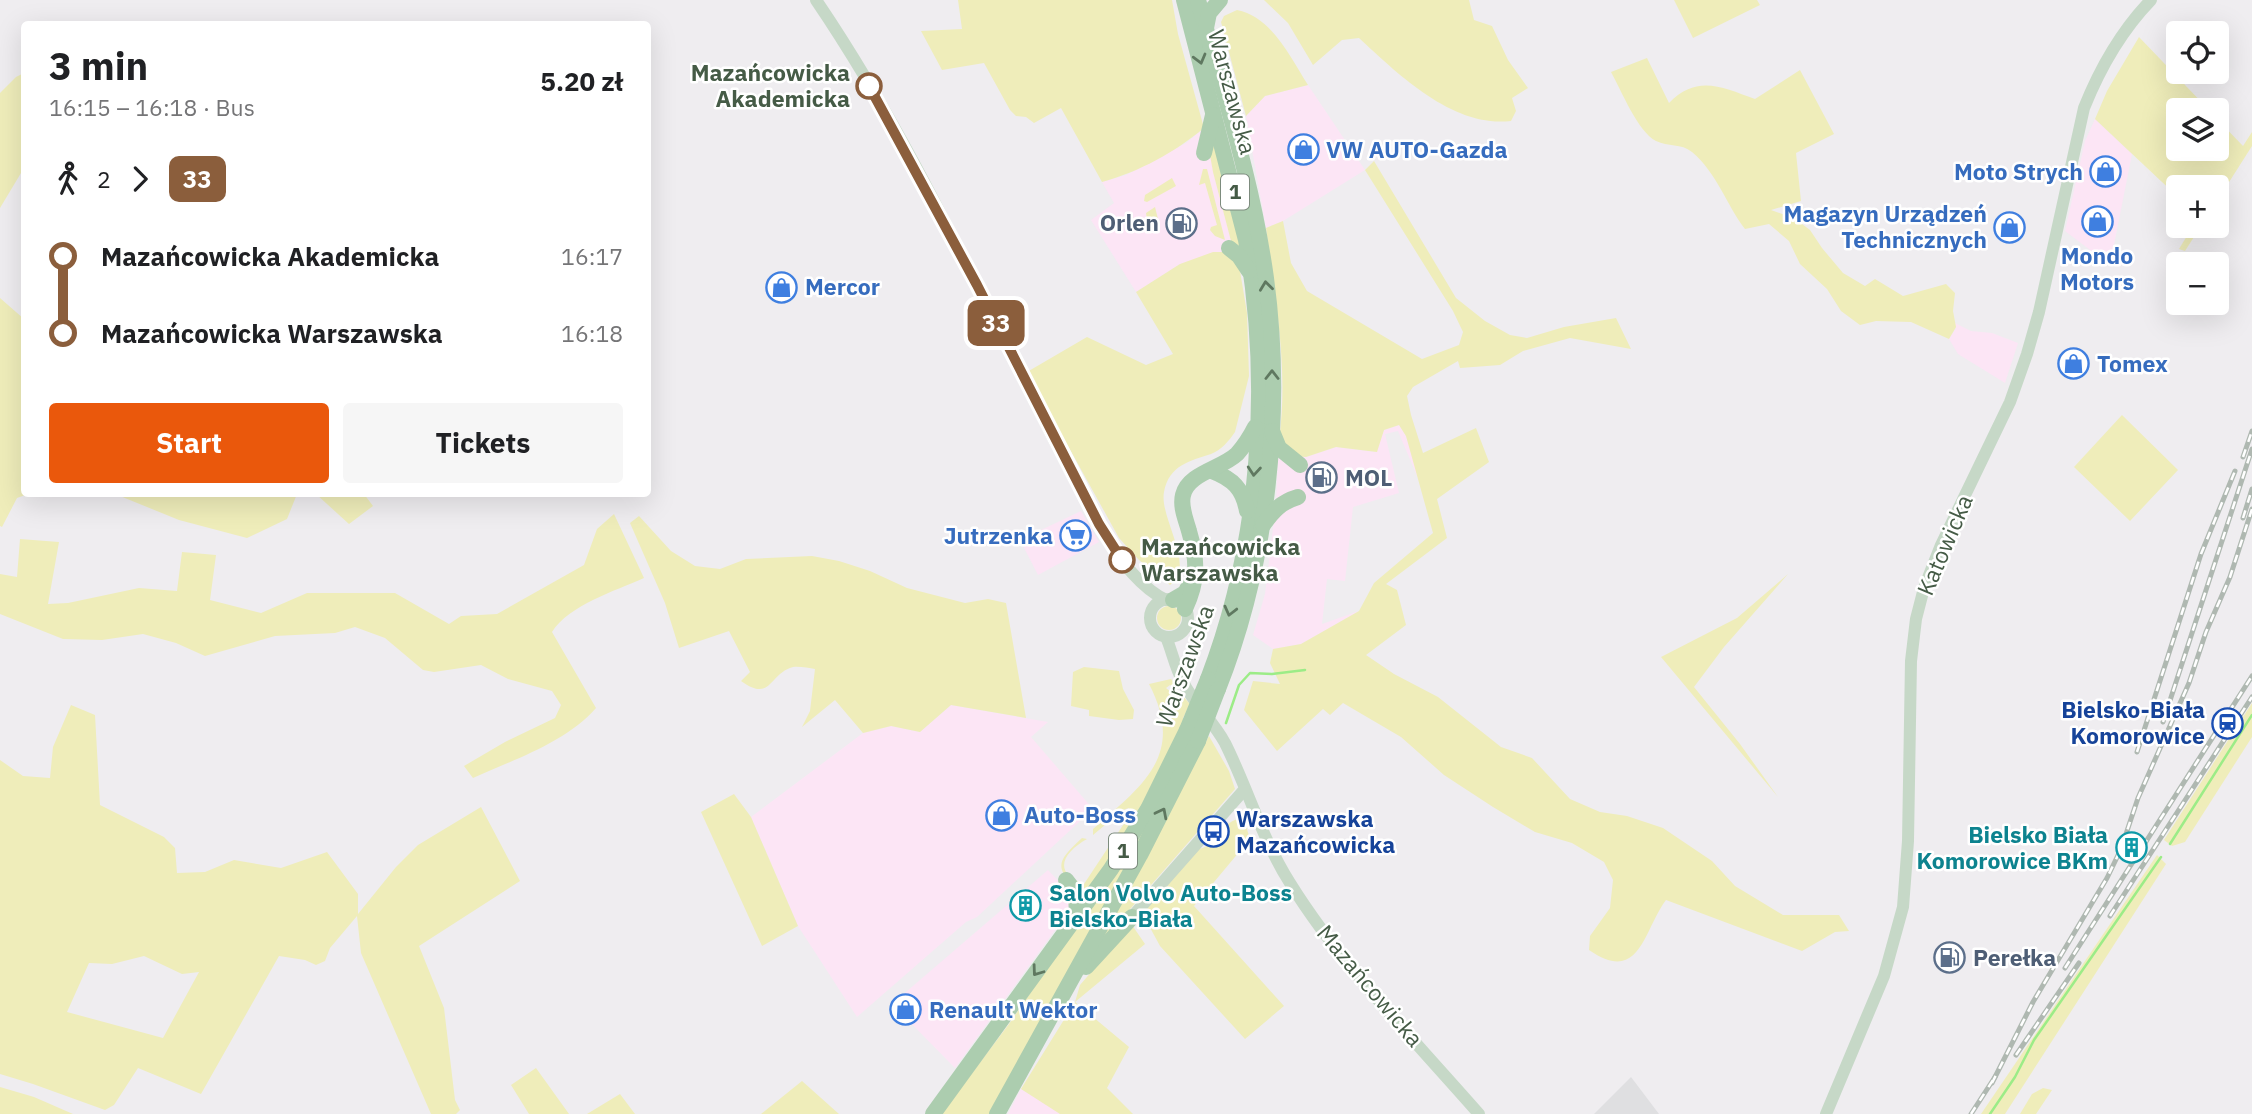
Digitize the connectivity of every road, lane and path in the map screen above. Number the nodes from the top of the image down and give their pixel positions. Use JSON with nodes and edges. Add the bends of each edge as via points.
{"nodes":[{"id":1,"x":816,"y":0,"type":"edge"},
{"id":2,"x":1184,"y":0,"type":"edge"},
{"id":3,"x":1198,"y":0,"type":"edge"},
{"id":4,"x":1220,"y":0,"type":"edge"},
{"id":5,"x":2151,"y":0,"type":"edge"},
{"id":6,"x":1207,"y":33,"type":"junction"},
{"id":7,"x":1213,"y":109,"type":"junction"},
{"id":8,"x":1204,"y":153,"type":"dead end"},
{"id":9,"x":1229,"y":248,"type":"dead end"},
{"id":10,"x":1252,"y":276,"type":"junction"},
{"id":11,"x":1264,"y":425,"type":"junction"},
{"id":12,"x":1300,"y":465,"type":"dead end"},
{"id":13,"x":1212,"y":471,"type":"junction"},
{"id":14,"x":1298,"y":497,"type":"dead end"},
{"id":15,"x":1255,"y":524,"type":"junction"},
{"id":16,"x":1132,"y":572,"type":"junction"},
{"id":17,"x":1175,"y":603,"type":"junction"},
{"id":18,"x":1153,"y":609,"type":"junction"},
{"id":19,"x":1172,"y":636,"type":"junction"},
{"id":20,"x":1192,"y":735,"type":"junction"},
{"id":21,"x":1244,"y":790,"type":"junction"},
{"id":22,"x":1066,"y":880,"type":"dead end"},
{"id":23,"x":1077,"y":916,"type":"junction"},
{"id":24,"x":1132,"y":916,"type":"joint"},
{"id":25,"x":1065,"y":990,"type":"junction"},
{"id":26,"x":933,"y":1114,"type":"edge"},
{"id":27,"x":997,"y":1114,"type":"edge"},
{"id":28,"x":1479,"y":1114,"type":"edge"},
{"id":29,"x":1826,"y":1114,"type":"edge"}],
"edges":[{"from":1,"to":16,"type":"street","via":[[932,200],[1099,524]]},
{"from":2,"to":7,"type":"main road","name":"Warszawska","number":"1","one_way":true},
{"from":3,"to":6,"type":"main road","name":"Warszawska","number":"1"},
{"from":4,"to":6,"type":"main road","via":[[1209,13]]},
{"from":5,"to":29,"type":"street","name":"Katowicka","via":[[2112,50],[2089,95],[2027,354],[2010,402],[1924,588],[1911,662],[1903,907],[1884,976]]},
{"from":11,"to":6,"type":"main road","name":"Warszawska","number":"1","one_way":true,"via":[[1272,360],[1263,259]]},
{"from":7,"to":8,"type":"main road"},
{"from":7,"to":10,"type":"main road","name":"Warszawska","number":"1"},
{"from":9,"to":10,"type":"main road"},
{"from":10,"to":11,"type":"main road","name":"Warszawska","number":"1"},
{"from":11,"to":12,"type":"main road","via":[[1279,447]]},
{"from":11,"to":13,"type":"main road"},
{"from":11,"to":15,"type":"main road","name":"Warszawska","number":"1"},
{"from":13,"to":15,"type":"main road","via":[[1238,486]]},
{"from":13,"to":17,"type":"main road","via":[[1189,482],[1183,495],[1195,572]]},
{"from":14,"to":15,"type":"main road"},
{"from":15,"to":20,"type":"main road","name":"Warszawska","number":"1","bridge":true,"via":[[1213,684]]},
{"from":16,"to":17,"type":"street","via":[[1155,594]]},
{"from":16,"to":18,"type":"street"},
{"from":17,"to":18,"type":"street"},
{"from":17,"to":19,"type":"street","via":[[1188,615],[1186,626]]},
{"from":18,"to":19,"type":"street","via":[[1153,627]]},
{"from":19,"to":21,"type":"street","name":"Mazańcowicka","via":[[1176,665],[1224,742]]},
{"from":20,"to":23,"type":"main road","name":"Warszawska","number":"1","via":[[1131,838]]},
{"from":25,"to":20,"type":"main road","name":"Warszawska","number":"1","one_way":true,"via":[[1140,855]]},
{"from":21,"to":24,"type":"street"},
{"from":21,"to":28,"type":"street","name":"Mazańcowicka","via":[[1277,862],[1312,915]]},
{"from":22,"to":23,"type":"main road","via":[[1076,893]]},
{"from":23,"to":26,"type":"main road","name":"Warszawska","number":"1","one_way":true},
{"from":24,"to":25,"type":"main road"},
{"from":25,"to":27,"type":"main road","name":"Warszawska","number":"1"}]}
